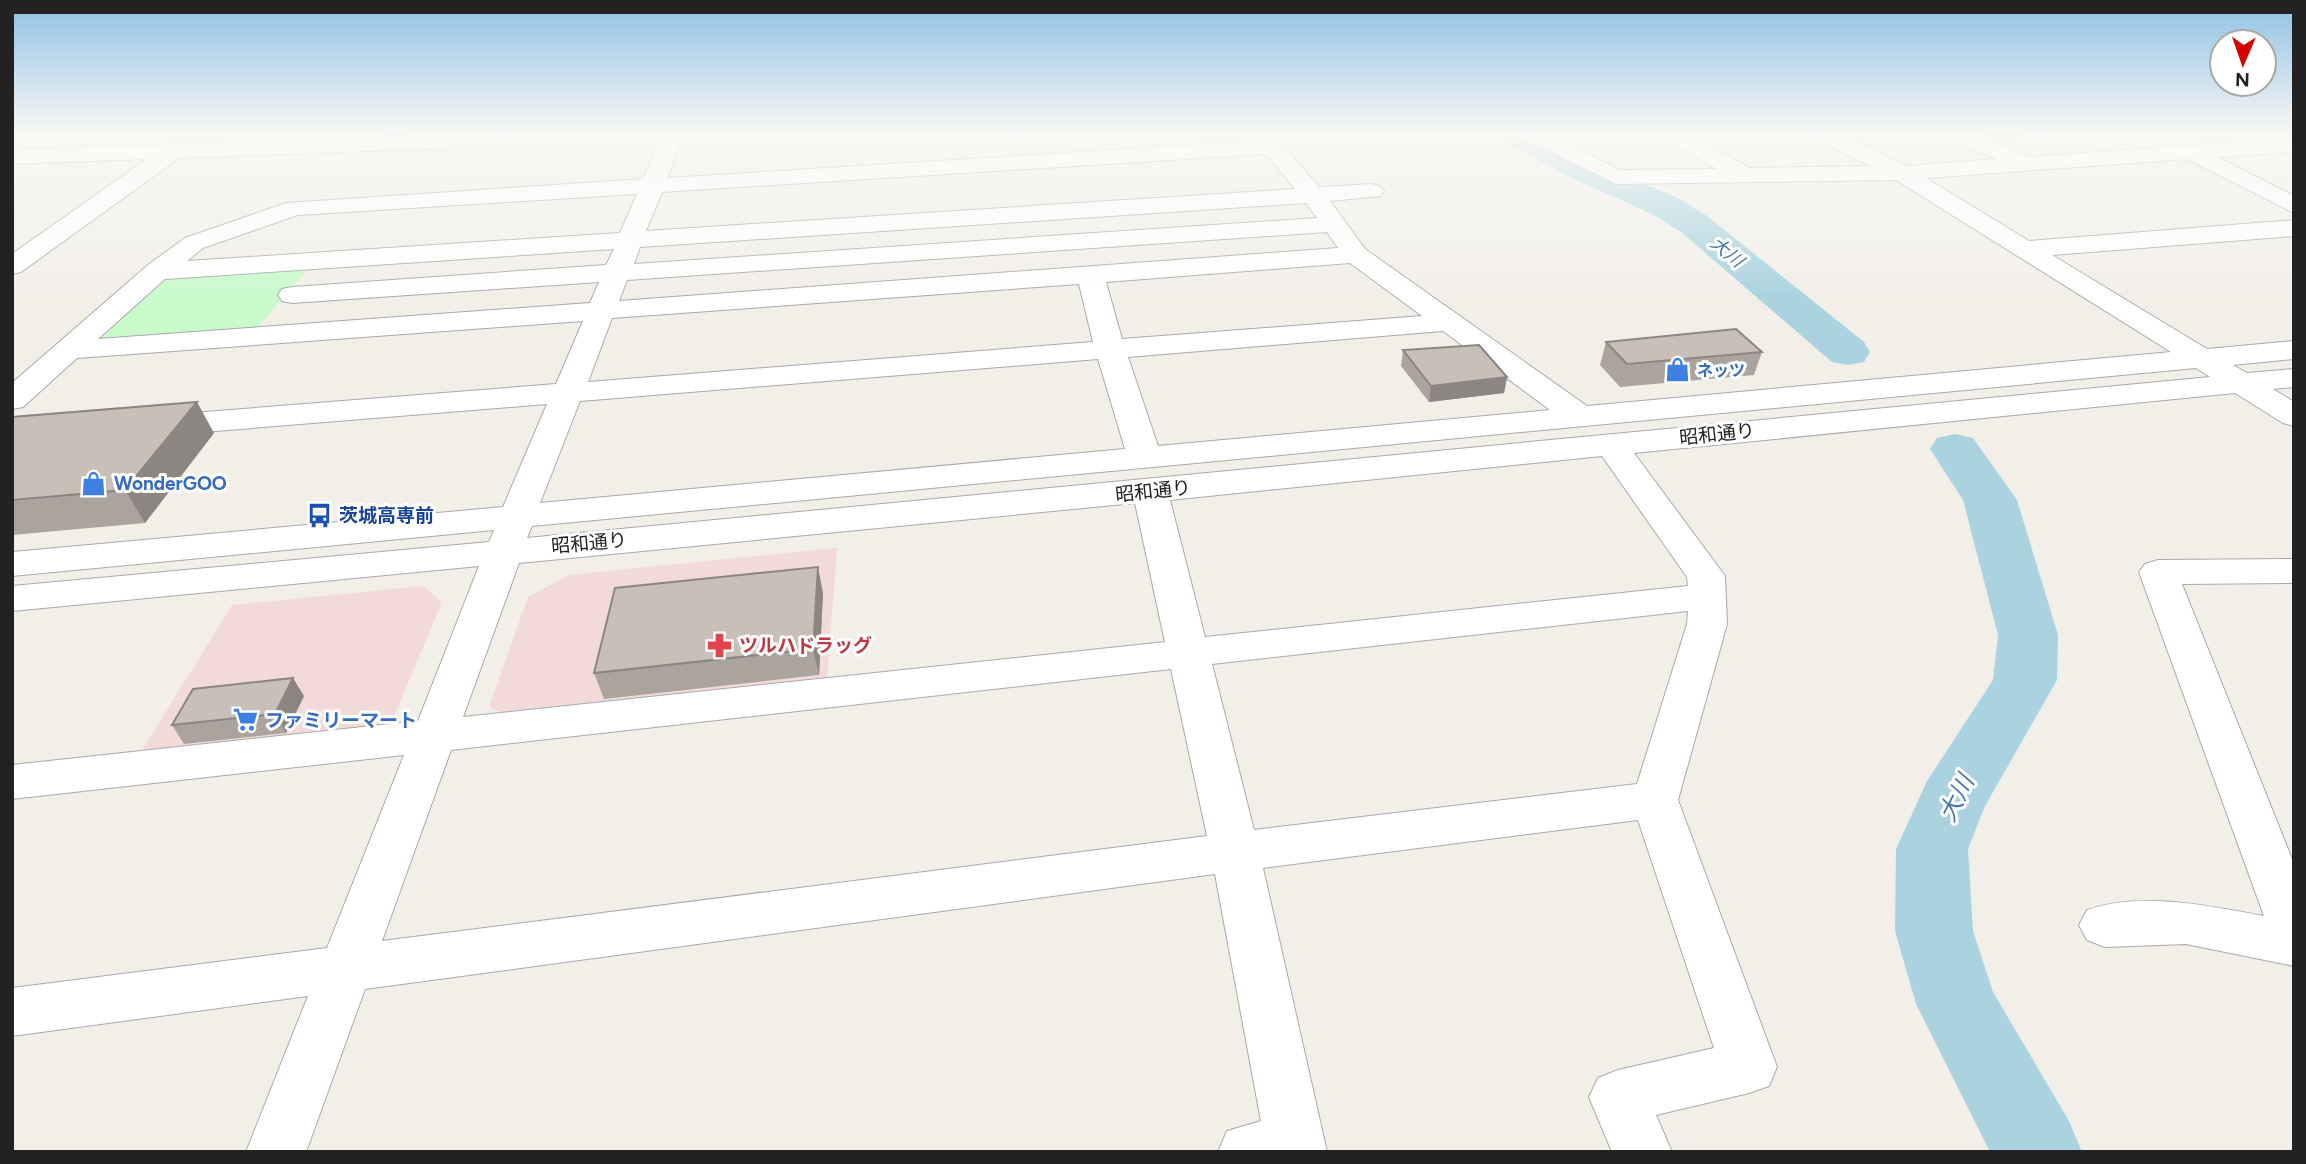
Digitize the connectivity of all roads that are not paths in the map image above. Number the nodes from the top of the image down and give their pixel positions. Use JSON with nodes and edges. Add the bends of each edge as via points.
{"nodes":[{"id":1,"x":99,"y":189,"type":"edge"},
{"id":2,"x":110,"y":189,"type":"edge"},
{"id":3,"x":314,"y":189,"type":"edge"},
{"id":4,"x":598,"y":189,"type":"edge"},
{"id":5,"x":651,"y":189,"type":"edge"},
{"id":6,"x":985,"y":189,"type":"edge"},
{"id":7,"x":1308,"y":189,"type":"edge"},
{"id":8,"x":1927,"y":189,"type":"edge"},
{"id":9,"x":2263,"y":189,"type":"edge"},
{"id":10,"x":1371,"y":191,"type":"dead end"},
{"id":11,"x":1313,"y":195,"type":"junction"},
{"id":12,"x":2294,"y":205,"type":"edge"},
{"id":13,"x":295,"y":208,"type":"junction"},
{"id":14,"x":989,"y":216,"type":"junction"},
{"id":15,"x":1333,"y":223,"type":"junction"},
{"id":16,"x":2294,"y":228,"type":"edge"},
{"id":17,"x":631,"y":241,"type":"junction"},
{"id":18,"x":12,"y":245,"type":"edge"},
{"id":19,"x":995,"y":247,"type":"junction"},
{"id":20,"x":2024,"y":249,"type":"junction"},
{"id":21,"x":1356,"y":255,"type":"junction"},
{"id":22,"x":12,"y":265,"type":"edge"},
{"id":23,"x":158,"y":271,"type":"junction"},
{"id":24,"x":617,"y":273,"type":"junction"},
{"id":25,"x":1090,"y":274,"type":"junction"},
{"id":26,"x":1001,"y":281,"type":"junction"},
{"id":27,"x":292,"y":295,"type":"dead end"},
{"id":28,"x":603,"y":309,"type":"junction"},
{"id":29,"x":1450,"y":322,"type":"junction"},
{"id":30,"x":1110,"y":349,"type":"junction"},
{"id":31,"x":69,"y":350,"type":"junction"},
{"id":32,"x":2294,"y":350,"type":"edge"},
{"id":33,"x":2201,"y":359,"type":"junction"},
{"id":34,"x":2294,"y":379,"type":"edge"},
{"id":35,"x":2241,"y":384,"type":"junction"},
{"id":36,"x":570,"y":393,"type":"junction"},
{"id":37,"x":12,"y":400,"type":"edge"},
{"id":38,"x":2294,"y":416,"type":"edge"},
{"id":39,"x":124,"y":428,"type":"edge"},
{"id":40,"x":1596,"y":431,"type":"junction"},
{"id":41,"x":1147,"y":473,"type":"junction"},
{"id":42,"x":511,"y":534,"type":"junction"},
{"id":43,"x":12,"y":564,"type":"edge"},
{"id":44,"x":2294,"y":571,"type":"edge"},
{"id":45,"x":1709,"y":596,"type":"junction"},
{"id":46,"x":12,"y":599,"type":"edge"},
{"id":47,"x":1189,"y":652,"type":"junction"},
{"id":48,"x":437,"y":733,"type":"junction"},
{"id":49,"x":12,"y":782,"type":"edge"},
{"id":50,"x":1655,"y":800,"type":"junction"},
{"id":51,"x":1235,"y":852,"type":"junction"},
{"id":52,"x":2105,"y":925,"type":"dead end"},
{"id":53,"x":2294,"y":929,"type":"edge"},
{"id":54,"x":2294,"y":944,"type":"edge"},
{"id":55,"x":345,"y":969,"type":"junction"},
{"id":56,"x":12,"y":1012,"type":"edge"},
{"id":57,"x":1280,"y":1149,"type":"edge"},
{"id":58,"x":276,"y":1152,"type":"edge"},
{"id":59,"x":1642,"y":1152,"type":"edge"}],
"edges":[{"from":1,"to":18,"type":"street"},
{"from":2,"to":22,"type":"street"},
{"from":3,"to":13,"type":"street"},
{"from":4,"to":13,"type":"street"},
{"from":5,"to":17,"type":"street"},
{"from":6,"to":14,"type":"street"},
{"from":7,"to":11,"type":"street"},
{"from":8,"to":20,"type":"street"},
{"from":9,"to":12,"type":"street"},
{"from":10,"to":11,"type":"street"},
{"from":11,"to":14,"type":"street"},
{"from":11,"to":15,"type":"street"},
{"from":13,"to":23,"type":"street","via":[[194,243]]},
{"from":14,"to":17,"type":"street"},
{"from":14,"to":19,"type":"street"},
{"from":15,"to":19,"type":"street"},
{"from":15,"to":21,"type":"street"},
{"from":16,"to":20,"type":"street"},
{"from":17,"to":23,"type":"street"},
{"from":17,"to":24,"type":"street"},
{"from":19,"to":24,"type":"street"},
{"from":19,"to":26,"type":"street"},
{"from":20,"to":33,"type":"street"},
{"from":21,"to":25,"type":"street"},
{"from":21,"to":29,"type":"street"},
{"from":23,"to":31,"type":"street"},
{"from":24,"to":27,"type":"street"},
{"from":24,"to":28,"type":"street"},
{"from":25,"to":26,"type":"street"},
{"from":25,"to":30,"type":"street"},
{"from":26,"to":28,"type":"street"},
{"from":28,"to":31,"type":"street"},
{"from":28,"to":36,"type":"street"},
{"from":29,"to":30,"type":"street"},
{"from":29,"to":40,"type":"street"},
{"from":30,"to":36,"type":"street"},
{"from":30,"to":41,"type":"street"},
{"from":31,"to":37,"type":"street"},
{"from":32,"to":33,"type":"street","name":"昭和通り"},
{"from":33,"to":35,"type":"street"},
{"from":33,"to":40,"type":"street","name":"昭和通り"},
{"from":34,"to":35,"type":"street","name":"昭和通り"},
{"from":35,"to":38,"type":"street"},
{"from":35,"to":40,"type":"street","name":"昭和通り"},
{"from":36,"to":39,"type":"street"},
{"from":36,"to":42,"type":"street"},
{"from":40,"to":41,"type":"street","name":"昭和通り"},
{"from":40,"to":45,"type":"street","via":[[1706,576]]},
{"from":41,"to":42,"type":"street","name":"昭和通り"},
{"from":41,"to":47,"type":"street"},
{"from":42,"to":43,"type":"street","name":"昭和通り"},
{"from":42,"to":46,"type":"street","name":"昭和通り"},
{"from":42,"to":48,"type":"street"},
{"from":44,"to":53,"type":"street","via":[[2158,572]]},
{"from":45,"to":47,"type":"street"},
{"from":45,"to":50,"type":"street","via":[[1707,624]]},
{"from":47,"to":48,"type":"street"},
{"from":47,"to":51,"type":"street"},
{"from":48,"to":49,"type":"street"},
{"from":48,"to":55,"type":"street"},
{"from":50,"to":51,"type":"street"},
{"from":50,"to":59,"type":"street","via":[[1749,1067],[1618,1097]]},
{"from":51,"to":55,"type":"street"},
{"from":51,"to":57,"type":"street"},
{"from":52,"to":54,"type":"street","via":[[2186,923]]},
{"from":55,"to":56,"type":"street"},
{"from":55,"to":58,"type":"street"}]}
